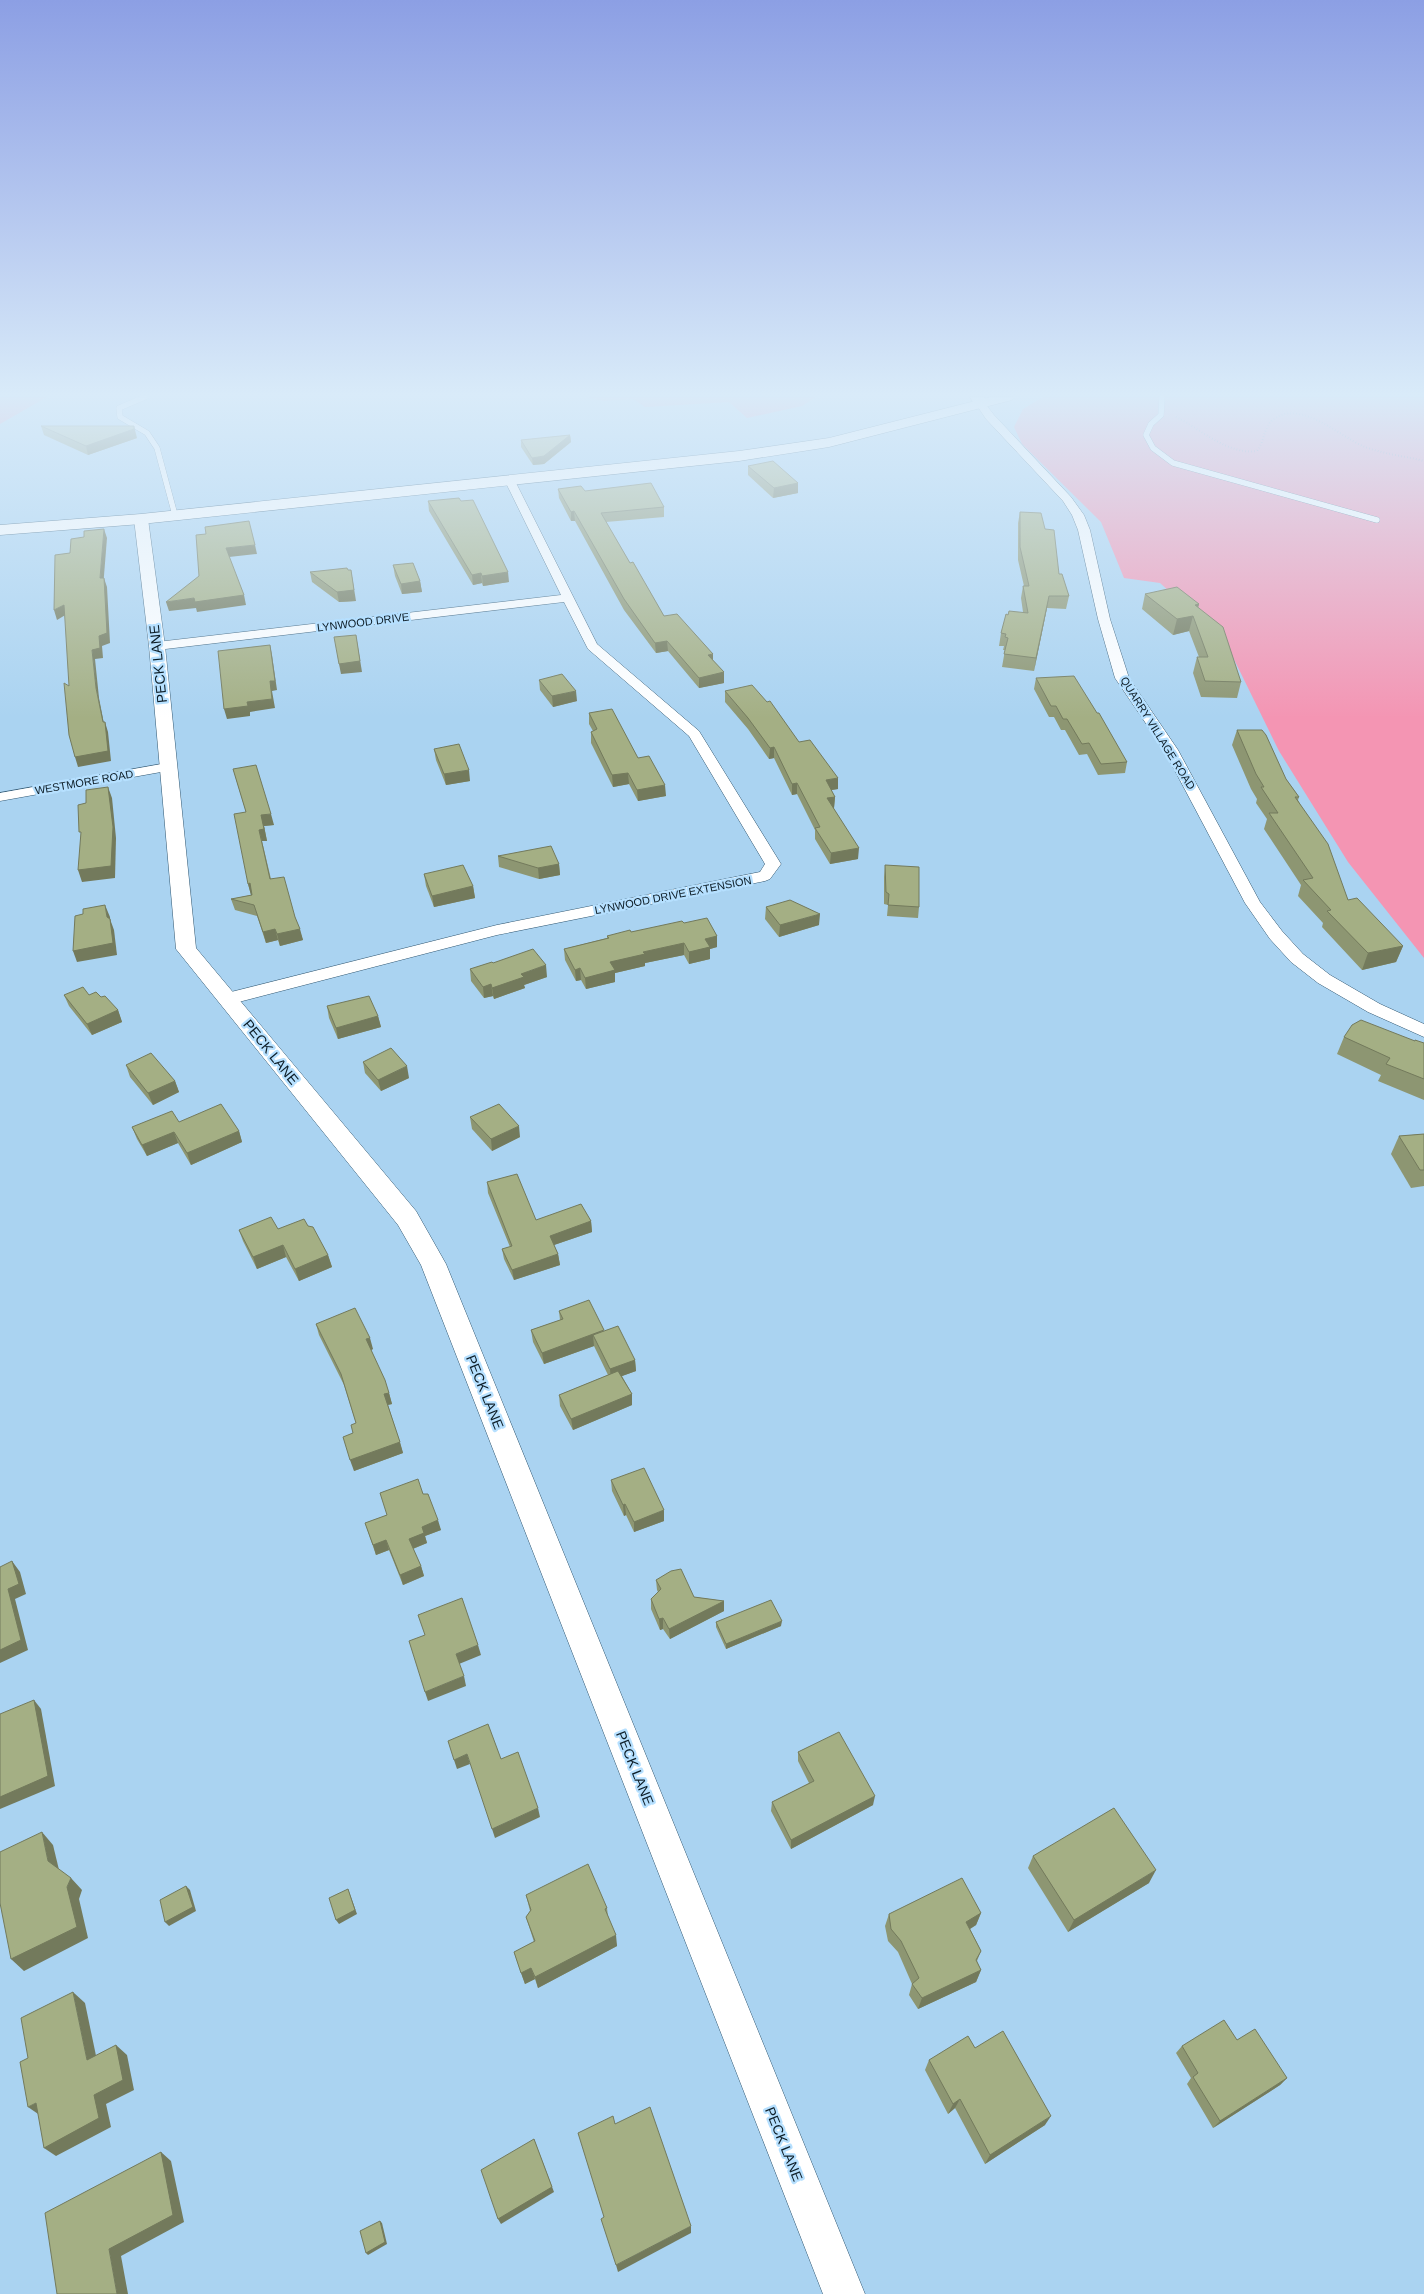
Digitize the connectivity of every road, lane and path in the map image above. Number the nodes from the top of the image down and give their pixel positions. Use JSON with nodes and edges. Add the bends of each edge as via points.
{"nodes":[{"id":1,"x":172,"y":504,"type":"edge"},
{"id":2,"x":283,"y":504,"type":"edge"},
{"id":3,"x":522,"y":504,"type":"edge"},
{"id":4,"x":1070,"y":504,"type":"edge"},
{"id":5,"x":1320,"y":504,"type":"edge"},
{"id":6,"x":175,"y":515,"type":"junction"},
{"id":7,"x":141,"y":519,"type":"junction"},
{"id":8,"x":1377,"y":520,"type":"dead end"},
{"id":9,"x":0,"y":530,"type":"edge"},
{"id":10,"x":569,"y":598,"type":"junction"},
{"id":11,"x":157,"y":646,"type":"junction"},
{"id":12,"x":167,"y":767,"type":"junction"},
{"id":13,"x":0,"y":797,"type":"edge"},
{"id":14,"x":227,"y":999,"type":"junction"},
{"id":15,"x":1424,"y":1031,"type":"edge"},
{"id":16,"x":844,"y":2294,"type":"edge"}],
"edges":[{"from":1,"to":6,"type":"lane"},
{"from":2,"to":6,"type":"main road"},
{"from":3,"to":10,"type":"street","name":"LYNWOOD DRIVE EXTENSION"},
{"from":4,"to":15,"type":"street","name":"QUARRY VILLAGE ROAD","via":[[1084,530],[1104,619],[1122,678],[1171,750],[1253,903],[1297,958],[1374,1008]]},
{"from":5,"to":8,"type":"lane"},
{"from":6,"to":7,"type":"main road"},
{"from":7,"to":9,"type":"main road"},
{"from":7,"to":11,"type":"street","name":"PECK LANE"},
{"from":10,"to":11,"type":"street","name":"LYNWOOD DRIVE"},
{"from":10,"to":14,"type":"street","name":"LYNWOOD DRIVE EXTENSION","via":[[592,646],[694,734],[773,864],[765,876],[497,930]]},
{"from":11,"to":12,"type":"street","name":"PECK LANE"},
{"from":12,"to":13,"type":"street","name":"WESTMORE ROAD"},
{"from":12,"to":14,"type":"street","name":"PECK LANE","via":[[186,949]]},
{"from":14,"to":16,"type":"street","name":"PECK LANE","via":[[407,1218],[433,1264]]}]}
